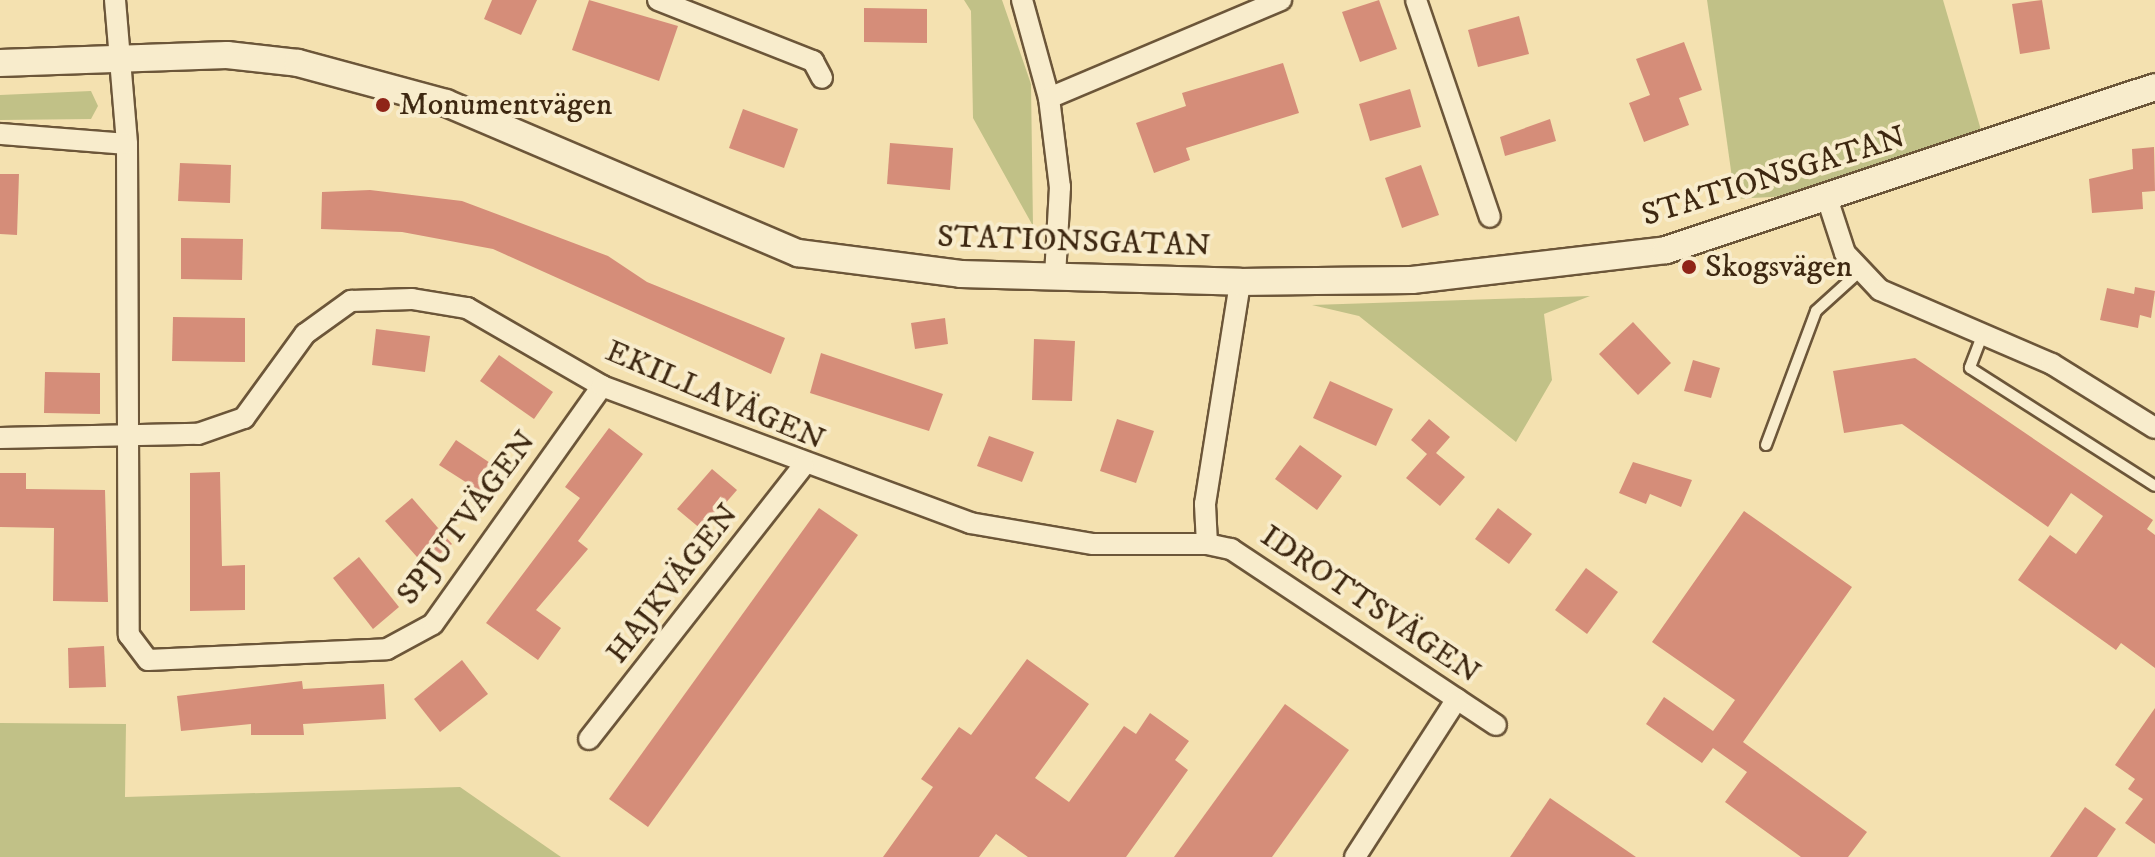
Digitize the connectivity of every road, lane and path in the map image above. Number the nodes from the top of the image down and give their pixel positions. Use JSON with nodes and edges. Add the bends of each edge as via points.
{"nodes":[{"id":1,"x":115,"y":0,"type":"edge"},
{"id":2,"x":658,"y":0,"type":"edge"},
{"id":3,"x":1022,"y":0,"type":"edge"},
{"id":4,"x":1281,"y":0,"type":"edge"},
{"id":5,"x":1416,"y":0,"type":"edge"},
{"id":6,"x":116,"y":57,"type":"junction"},
{"id":7,"x":0,"y":63,"type":"edge"},
{"id":8,"x":822,"y":78,"type":"dead end"},
{"id":9,"x":2155,"y":87,"type":"edge"},
{"id":10,"x":1049,"y":98,"type":"junction"},
{"id":11,"x":0,"y":134,"type":"edge"},
{"id":12,"x":127,"y":144,"type":"junction"},
{"id":13,"x":1828,"y":201,"type":"junction"},
{"id":14,"x":1490,"y":217,"type":"dead end"},
{"id":15,"x":1858,"y":273,"type":"junction"},
{"id":16,"x":1055,"y":277,"type":"junction"},
{"id":17,"x":1240,"y":282,"type":"junction"},
{"id":18,"x":1982,"y":336,"type":"junction"},
{"id":19,"x":602,"y":386,"type":"junction"},
{"id":20,"x":2155,"y":428,"type":"edge"},
{"id":21,"x":129,"y":436,"type":"junction"},
{"id":22,"x":0,"y":438,"type":"edge"},
{"id":23,"x":1766,"y":445,"type":"dead end"},
{"id":24,"x":803,"y":466,"type":"junction"},
{"id":25,"x":2155,"y":486,"type":"edge"},
{"id":26,"x":1207,"y":544,"type":"junction"},
{"id":27,"x":1457,"y":699,"type":"junction"},
{"id":28,"x":1496,"y":725,"type":"dead end"},
{"id":29,"x":589,"y":739,"type":"dead end"},
{"id":30,"x":1355,"y":857,"type":"edge"}],
"edges":[{"from":1,"to":6,"type":"street"},
{"from":2,"to":8,"type":"street","via":[[813,61]]},
{"from":3,"to":10,"type":"street"},
{"from":4,"to":10,"type":"street"},
{"from":5,"to":14,"type":"street"},
{"from":6,"to":7,"type":"street","name":"STATIONSGATAN"},
{"from":6,"to":12,"type":"street"},
{"from":6,"to":16,"type":"street","name":"STATIONSGATAN","via":[[265,58],[446,103],[798,253],[946,273]]},
{"from":9,"to":13,"type":"street","name":"STATIONSGATAN"},
{"from":10,"to":16,"type":"street","via":[[1060,187]]},
{"from":11,"to":12,"type":"street"},
{"from":12,"to":21,"type":"street"},
{"from":13,"to":15,"type":"street"},
{"from":13,"to":17,"type":"street","name":"STATIONSGATAN","via":[[1666,250],[1547,267],[1412,280]]},
{"from":15,"to":18,"type":"street"},
{"from":15,"to":23,"type":"lane","via":[[1816,311]]},
{"from":16,"to":17,"type":"street","name":"STATIONSGATAN"},
{"from":17,"to":26,"type":"street","via":[[1205,504]]},
{"from":18,"to":20,"type":"street","via":[[2052,364]]},
{"from":18,"to":25,"type":"lane","via":[[1970,368]]},
{"from":19,"to":21,"type":"street","name":"EKILLAVÄGEN","via":[[467,308],[351,301],[305,334],[244,418],[198,434]]},
{"from":19,"to":21,"type":"street","name":"SPJUTVÄGEN","via":[[433,624],[387,649],[148,660],[129,635]]},
{"from":19,"to":24,"type":"street","name":"EKILLAVÄGEN"},
{"from":21,"to":22,"type":"street","name":"EKILLAVÄGEN"},
{"from":24,"to":26,"type":"street","name":"EKILLAVÄGEN","via":[[970,523],[1093,544]]},
{"from":24,"to":29,"type":"street","name":"HAJKVÄGEN"},
{"from":26,"to":27,"type":"street","name":"IDROTTSVÄGEN","via":[[1231,549]]},
{"from":27,"to":28,"type":"street","name":"IDROTTSVÄGEN"},
{"from":27,"to":30,"type":"street"}]}
